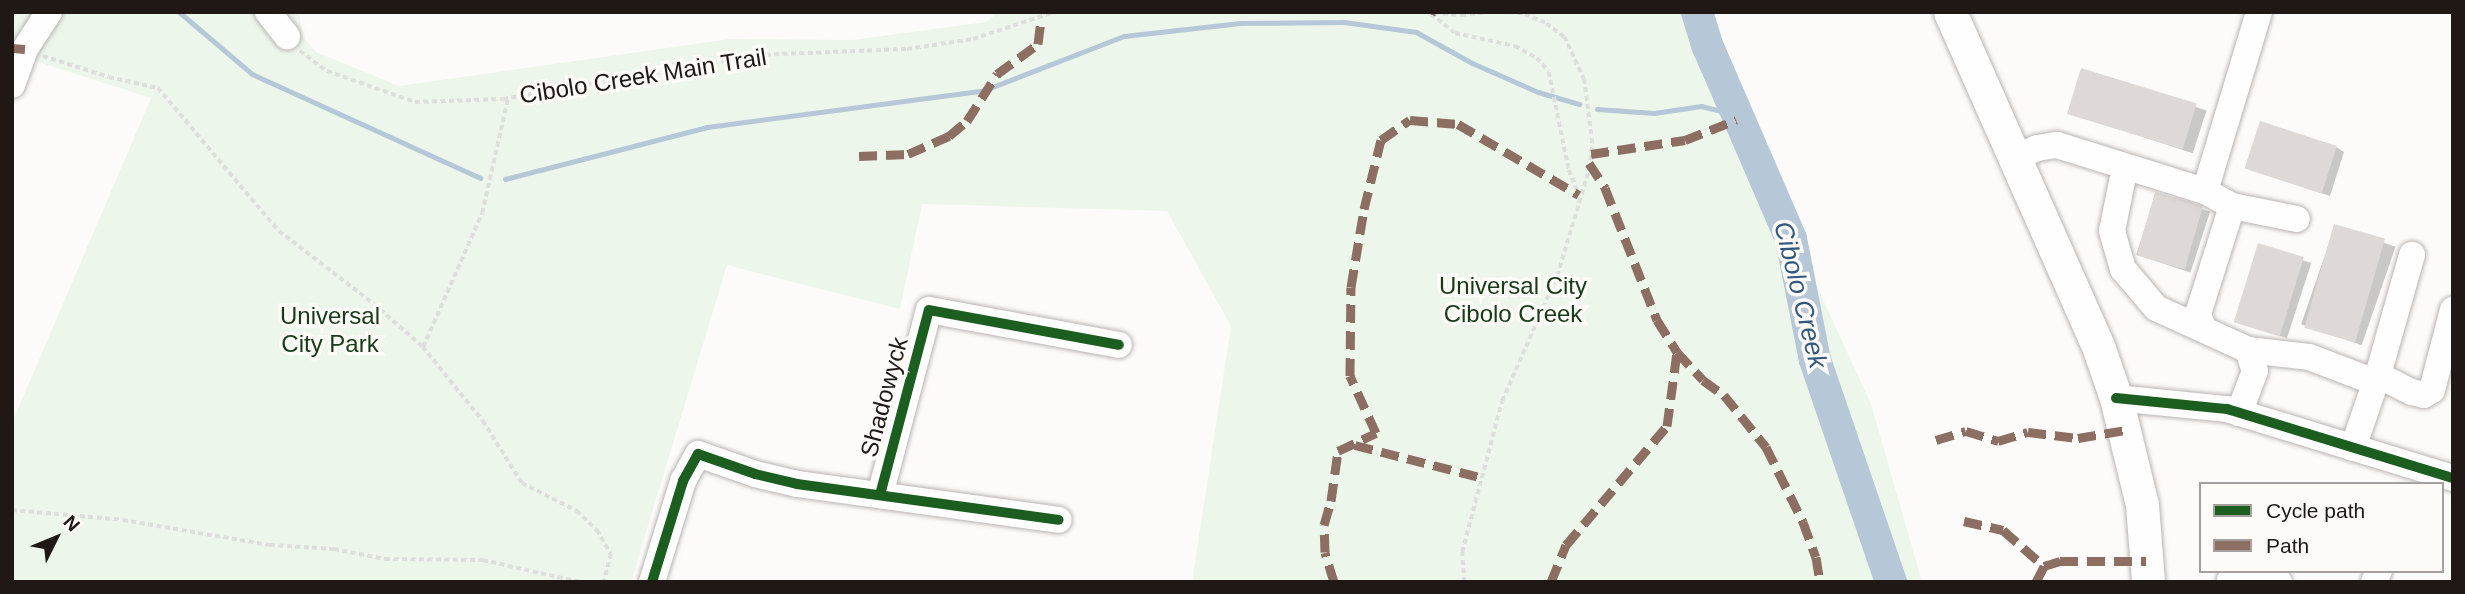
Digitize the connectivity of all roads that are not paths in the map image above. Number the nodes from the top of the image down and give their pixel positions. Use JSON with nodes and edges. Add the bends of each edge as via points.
{"nodes":[{"id":1,"x":49,"y":12,"type":"edge"},
{"id":2,"x":268,"y":12,"type":"edge"},
{"id":3,"x":1950,"y":12,"type":"edge"},
{"id":4,"x":2259,"y":12,"type":"edge"},
{"id":5,"x":287,"y":36,"type":"road end"},
{"id":6,"x":12,"y":85,"type":"edge"},
{"id":7,"x":2014,"y":158,"type":"junction"},
{"id":8,"x":2125,"y":167,"type":"junction"},
{"id":9,"x":2205,"y":191,"type":"junction"},
{"id":10,"x":2232,"y":206,"type":"junction"},
{"id":11,"x":2297,"y":219,"type":"dead end"},
{"id":12,"x":2412,"y":255,"type":"dead end"},
{"id":13,"x":2453,"y":310,"type":"edge"},
{"id":14,"x":2203,"y":328,"type":"junction"},
{"id":15,"x":1119,"y":345,"type":"dead end"},
{"id":16,"x":2248,"y":350,"type":"junction"},
{"id":17,"x":2378,"y":375,"type":"junction"},
{"id":18,"x":2116,"y":398,"type":"junction"},
{"id":19,"x":2239,"y":413,"type":"junction"},
{"id":20,"x":2353,"y":448,"type":"junction"},
{"id":21,"x":2413,"y":475,"type":"edge"},
{"id":22,"x":2453,"y":478,"type":"edge"},
{"id":23,"x":880,"y":495,"type":"junction"},
{"id":24,"x":1059,"y":520,"type":"dead end"},
{"id":25,"x":2230,"y":580,"type":"dead end"},
{"id":26,"x":652,"y":582,"type":"edge"},
{"id":27,"x":2148,"y":582,"type":"edge"},
{"id":28,"x":2280,"y":582,"type":"edge"}],
"edges":[{"from":1,"to":6,"type":"street","via":[[25,49]]},
{"from":2,"to":5,"type":"street"},
{"from":3,"to":7,"type":"main road"},
{"from":4,"to":9,"type":"street"},
{"from":7,"to":8,"type":"street","via":[[2057,145]]},
{"from":7,"to":18,"type":"main road","via":[[2099,349]]},
{"from":8,"to":9,"type":"street"},
{"from":8,"to":14,"type":"street","via":[[2112,231],[2123,270],[2156,308]]},
{"from":9,"to":10,"type":"street"},
{"from":10,"to":11,"type":"street"},
{"from":10,"to":14,"type":"street","via":[[2198,314]]},
{"from":12,"to":17,"type":"street"},
{"from":13,"to":17,"type":"street","via":[[2432,390],[2424,395],[2412,392]]},
{"from":14,"to":16,"type":"street"},
{"from":15,"to":23,"type":"street","name":"Shadowyck","via":[[929,310]]},
{"from":16,"to":17,"type":"street","via":[[2309,357],[2370,380]]},
{"from":16,"to":19,"type":"street","via":[[2255,371]]},
{"from":17,"to":20,"type":"street"},
{"from":18,"to":19,"type":"street"},
{"from":18,"to":27,"type":"main road","via":[[2143,505]]},
{"from":19,"to":20,"type":"street"},
{"from":20,"to":21,"type":"street"},
{"from":21,"to":22,"type":"street"},
{"from":23,"to":24,"type":"street"},
{"from":23,"to":26,"type":"street","via":[[797,484],[698,454],[683,481]]},
{"from":25,"to":28,"type":"street"}]}
